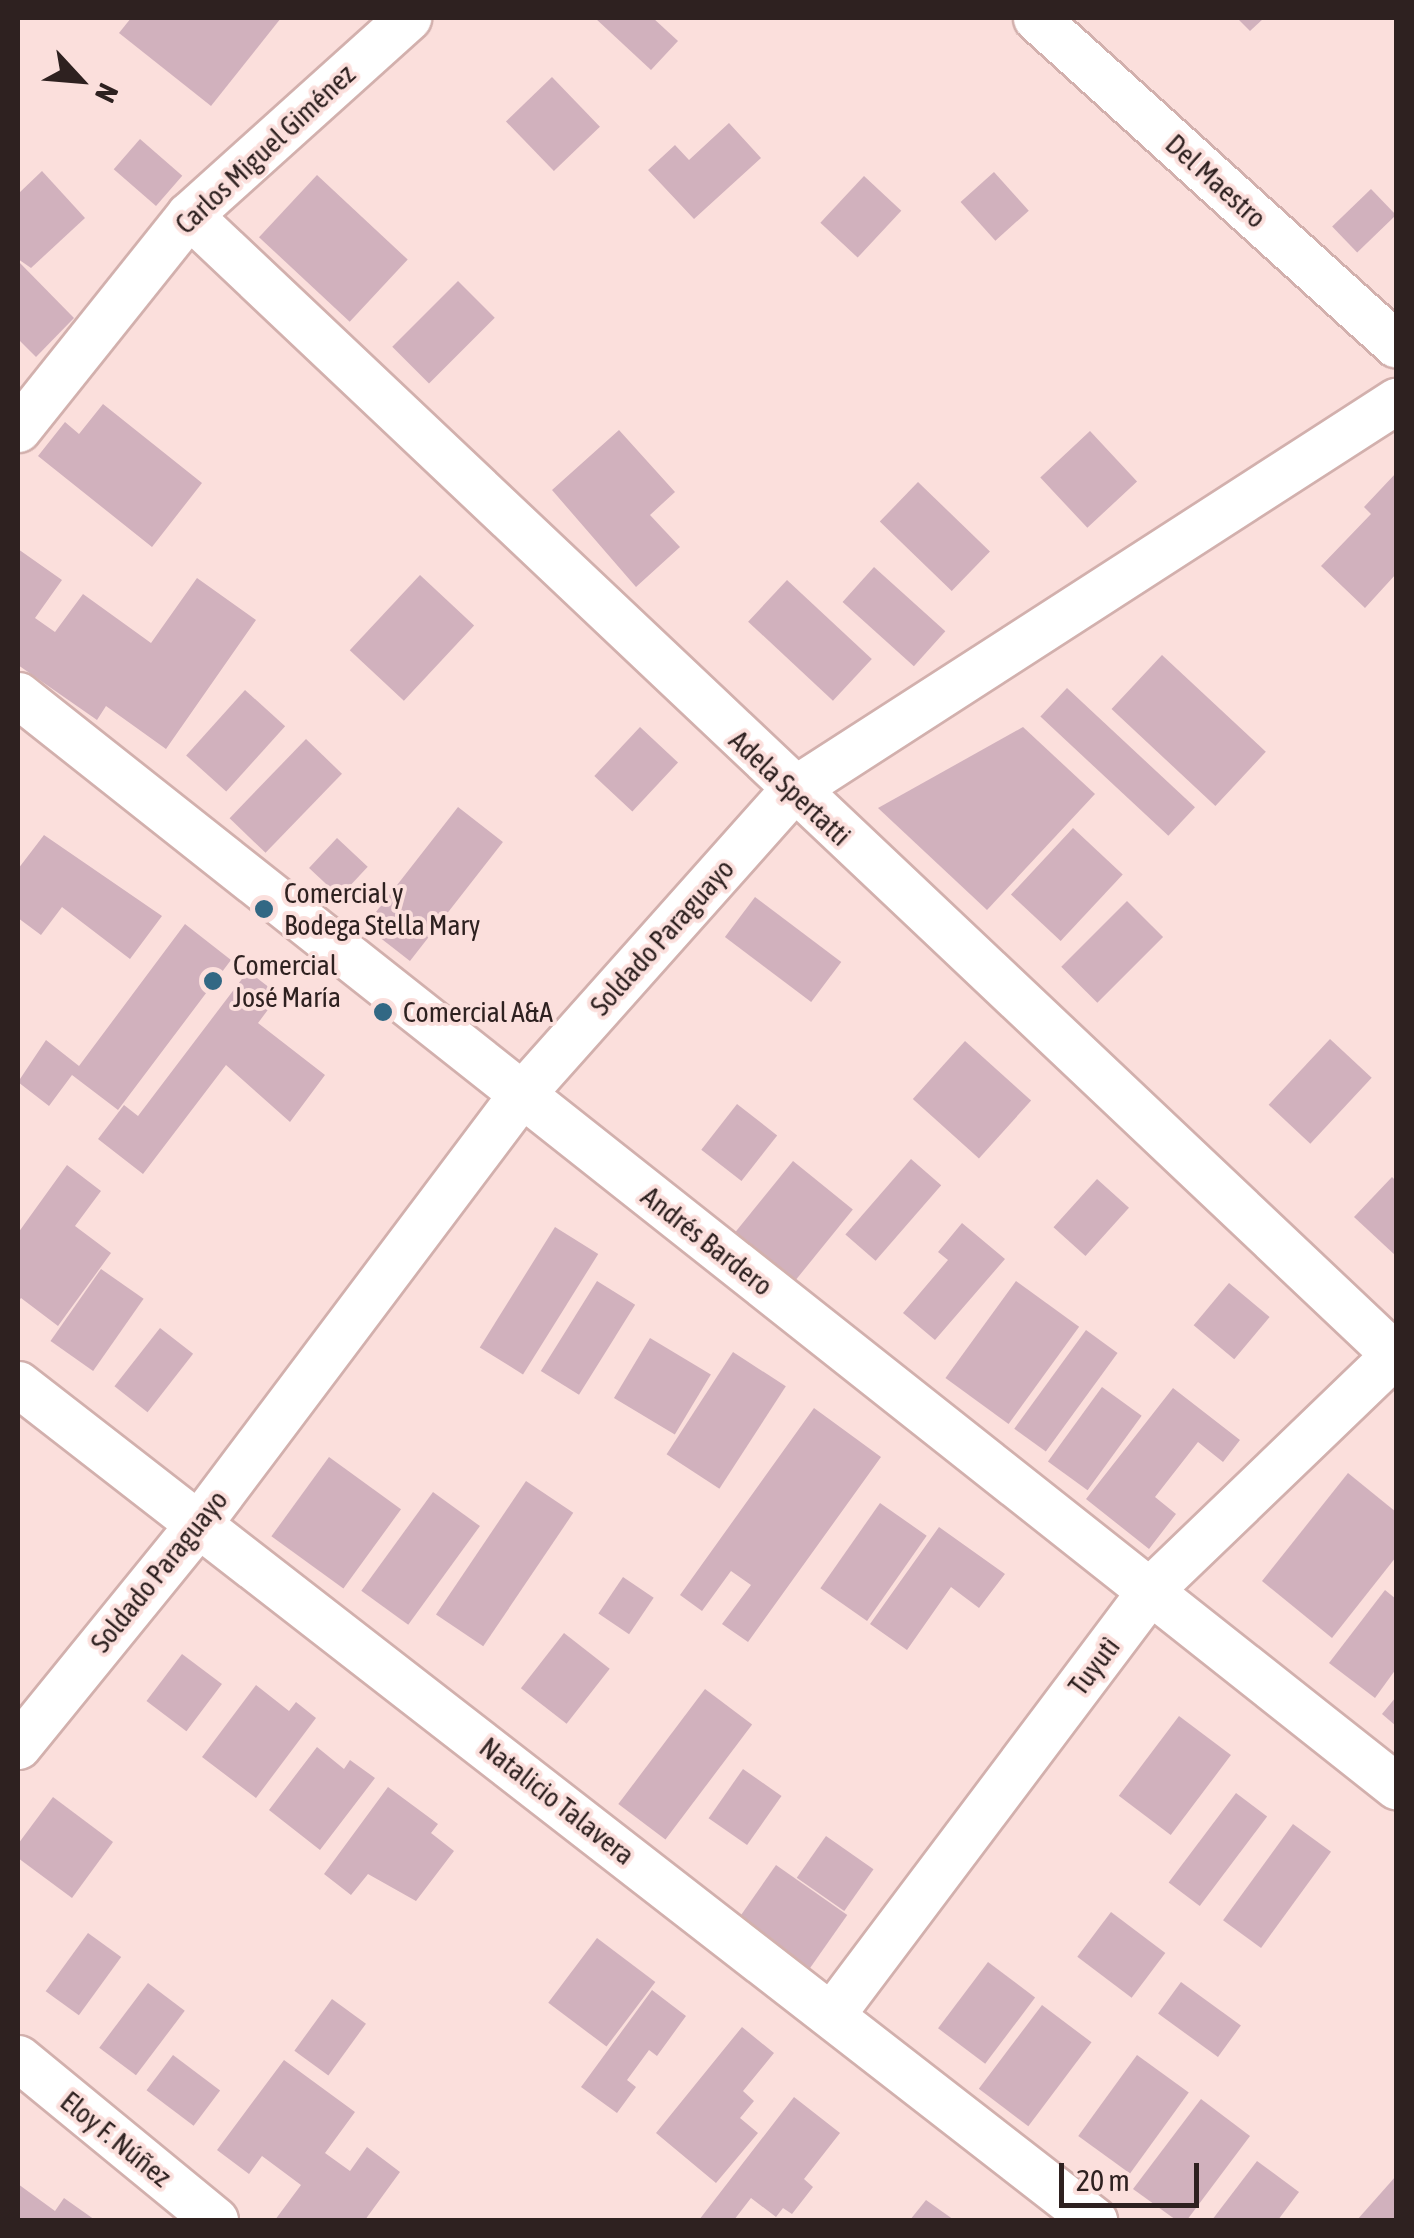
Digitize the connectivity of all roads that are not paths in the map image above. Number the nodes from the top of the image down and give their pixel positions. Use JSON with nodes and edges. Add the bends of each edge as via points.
{"nodes":[{"id":1,"x":408,"y":18,"type":"edge"},
{"id":2,"x":1036,"y":18,"type":"edge"},
{"id":3,"x":189,"y":215,"type":"junction"},
{"id":4,"x":1396,"y":345,"type":"edge"},
{"id":5,"x":1396,"y":401,"type":"edge"},
{"id":6,"x":18,"y":429,"type":"edge"},
{"id":7,"x":18,"y":695,"type":"edge"},
{"id":8,"x":793,"y":790,"type":"junction"},
{"id":9,"x":520,"y":1096,"type":"junction"},
{"id":10,"x":1396,"y":1354,"type":"edge"},
{"id":11,"x":18,"y":1384,"type":"edge"},
{"id":12,"x":200,"y":1523,"type":"junction"},
{"id":13,"x":1152,"y":1587,"type":"junction"},
{"id":14,"x":18,"y":1746,"type":"edge"},
{"id":15,"x":1396,"y":1786,"type":"edge"},
{"id":16,"x":832,"y":2014,"type":"junction"},
{"id":17,"x":18,"y":2058,"type":"edge"},
{"id":18,"x":215,"y":2220,"type":"edge"},
{"id":19,"x":1094,"y":2220,"type":"edge"}],
"edges":[{"from":1,"to":3,"type":"street","name":"Carlos Miguel Giménez"},
{"from":2,"to":4,"type":"street","name":"Del Maestro"},
{"from":3,"to":6,"type":"street","name":"Carlos Miguel Giménez"},
{"from":3,"to":8,"type":"street","name":"Adela Spertatti"},
{"from":5,"to":8,"type":"street","name":"Soldado Paraguayo"},
{"from":7,"to":9,"type":"street","name":"Andrés Bardero"},
{"from":8,"to":9,"type":"street","name":"Soldado Paraguayo"},
{"from":8,"to":10,"type":"street","name":"Adela Spertatti"},
{"from":9,"to":12,"type":"street","name":"Soldado Paraguayo"},
{"from":9,"to":13,"type":"street","name":"Andrés Bardero"},
{"from":10,"to":13,"type":"street","name":"Tuyutì"},
{"from":11,"to":12,"type":"street","name":"Natalicio Talavera"},
{"from":12,"to":14,"type":"street","name":"Soldado Paraguayo"},
{"from":12,"to":16,"type":"street","name":"Natalicio Talavera"},
{"from":13,"to":15,"type":"street","name":"Andrés Bardero"},
{"from":13,"to":16,"type":"street","name":"Tuyutì"},
{"from":16,"to":19,"type":"street","name":"Natalicio Talavera"},
{"from":17,"to":18,"type":"street","name":"Eloy F. Núñez"}]}
